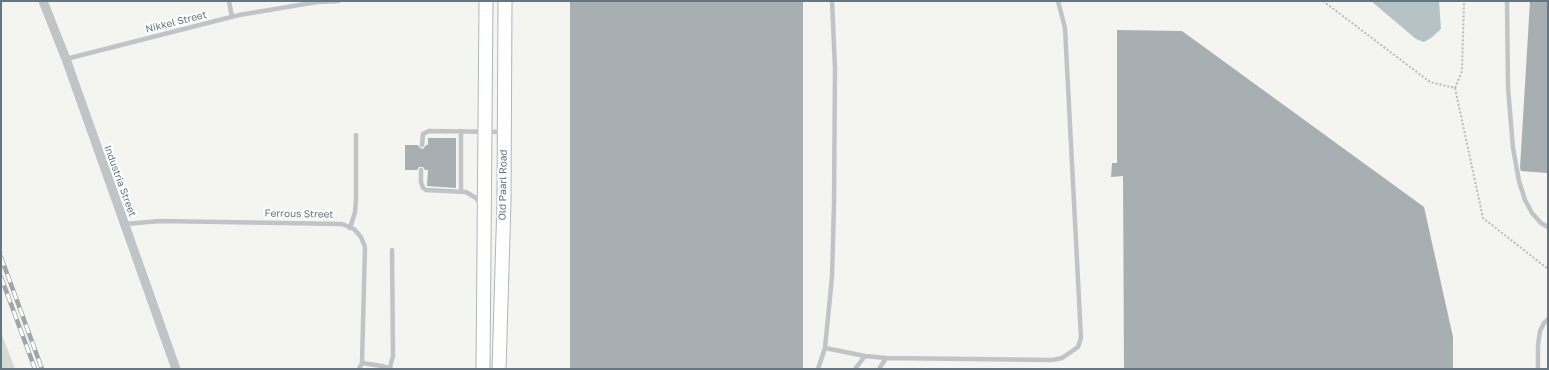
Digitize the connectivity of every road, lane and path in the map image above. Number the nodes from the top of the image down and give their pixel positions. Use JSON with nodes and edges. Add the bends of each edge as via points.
{"nodes":[{"id":1,"x":43,"y":1,"type":"edge"},
{"id":2,"x":228,"y":1,"type":"edge"},
{"id":3,"x":339,"y":1,"type":"edge"},
{"id":4,"x":486,"y":1,"type":"edge"},
{"id":5,"x":505,"y":1,"type":"edge"},
{"id":6,"x":832,"y":1,"type":"edge"},
{"id":7,"x":1058,"y":1,"type":"edge"},
{"id":8,"x":1323,"y":1,"type":"edge"},
{"id":9,"x":1464,"y":1,"type":"edge"},
{"id":10,"x":1507,"y":1,"type":"edge"},
{"id":11,"x":232,"y":17,"type":"junction"},
{"id":12,"x":66,"y":59,"type":"junction"},
{"id":13,"x":1455,"y":88,"type":"junction"},
{"id":14,"x":462,"y":131,"type":"junction"},
{"id":15,"x":485,"y":132,"type":"junction"},
{"id":16,"x":504,"y":132,"type":"junction"},
{"id":17,"x":356,"y":135,"type":"dead end"},
{"id":18,"x":422,"y":145,"type":"dead end"},
{"id":19,"x":421,"y":170,"type":"dead end"},
{"id":20,"x":461,"y":191,"type":"junction"},
{"id":21,"x":485,"y":212,"type":"junction"},
{"id":22,"x":124,"y":224,"type":"junction"},
{"id":23,"x":1548,"y":227,"type":"edge"},
{"id":24,"x":350,"y":228,"type":"junction"},
{"id":25,"x":392,"y":250,"type":"dead end"},
{"id":26,"x":1548,"y":269,"type":"edge"},
{"id":27,"x":1548,"y":319,"type":"edge"},
{"id":28,"x":825,"y":348,"type":"junction"},
{"id":29,"x":865,"y":356,"type":"junction"},
{"id":30,"x":886,"y":358,"type":"junction"},
{"id":31,"x":362,"y":363,"type":"junction"},
{"id":32,"x":391,"y":368,"type":"edge"},
{"id":33,"x":176,"y":369,"type":"edge"},
{"id":34,"x":360,"y":369,"type":"edge"},
{"id":35,"x":483,"y":369,"type":"edge"},
{"id":36,"x":499,"y":369,"type":"edge"},
{"id":37,"x":818,"y":369,"type":"edge"},
{"id":38,"x":855,"y":369,"type":"edge"},
{"id":39,"x":879,"y":369,"type":"edge"},
{"id":40,"x":1538,"y":369,"type":"edge"}],
"edges":[{"from":1,"to":12,"type":"street","name":"Industria Street"},
{"from":2,"to":11,"type":"lane"},
{"from":3,"to":11,"type":"lane","name":"Nikkel Street","via":[[317,2]]},
{"from":4,"to":15,"type":"main road","name":"Old Paarl Road"},
{"from":5,"to":16,"type":"main road","name":"Old Paarl Road"},
{"from":6,"to":28,"type":"lane","via":[[835,68],[834,204],[832,276]]},
{"from":7,"to":30,"type":"lane","via":[[1065,28],[1081,338],[1078,347],[1062,358],[1052,360]]},
{"from":8,"to":13,"type":"path","via":[[1430,82]]},
{"from":9,"to":13,"type":"path","via":[[1462,71]]},
{"from":10,"to":23,"type":"lane","via":[[1508,88],[1513,148],[1525,200],[1532,213]]},
{"from":11,"to":12,"type":"lane","name":"Nikkel Street"},
{"from":12,"to":22,"type":"street","name":"Industria Street"},
{"from":13,"to":26,"type":"path","via":[[1483,218]]},
{"from":14,"to":15,"type":"lane"},
{"from":14,"to":18,"type":"lane","via":[[426,132],[423,134]]},
{"from":14,"to":20,"type":"lane"},
{"from":15,"to":16,"type":"lane"},
{"from":15,"to":21,"type":"main road","name":"Old Paarl Road"},
{"from":16,"to":36,"type":"main road","name":"Old Paarl Road"},
{"from":17,"to":24,"type":"lane","via":[[356,200]]},
{"from":19,"to":20,"type":"lane","via":[[421,182],[426,190]]},
{"from":20,"to":21,"type":"lane","via":[[476,198]]},
{"from":21,"to":35,"type":"main road","name":"Old Paarl Road"},
{"from":22,"to":24,"type":"lane","name":"Ferrous Street","via":[[160,221],[342,224]]},
{"from":22,"to":33,"type":"street","name":"Industria Street"},
{"from":24,"to":31,"type":"lane","via":[[361,237],[365,248]]},
{"from":25,"to":32,"type":"lane"},
{"from":27,"to":40,"type":"lane","via":[[1539,338]]},
{"from":28,"to":29,"type":"lane"},
{"from":28,"to":37,"type":"lane"},
{"from":29,"to":30,"type":"lane"},
{"from":29,"to":38,"type":"lane"},
{"from":30,"to":39,"type":"lane"},
{"from":31,"to":32,"type":"lane"},
{"from":31,"to":34,"type":"lane"}]}
